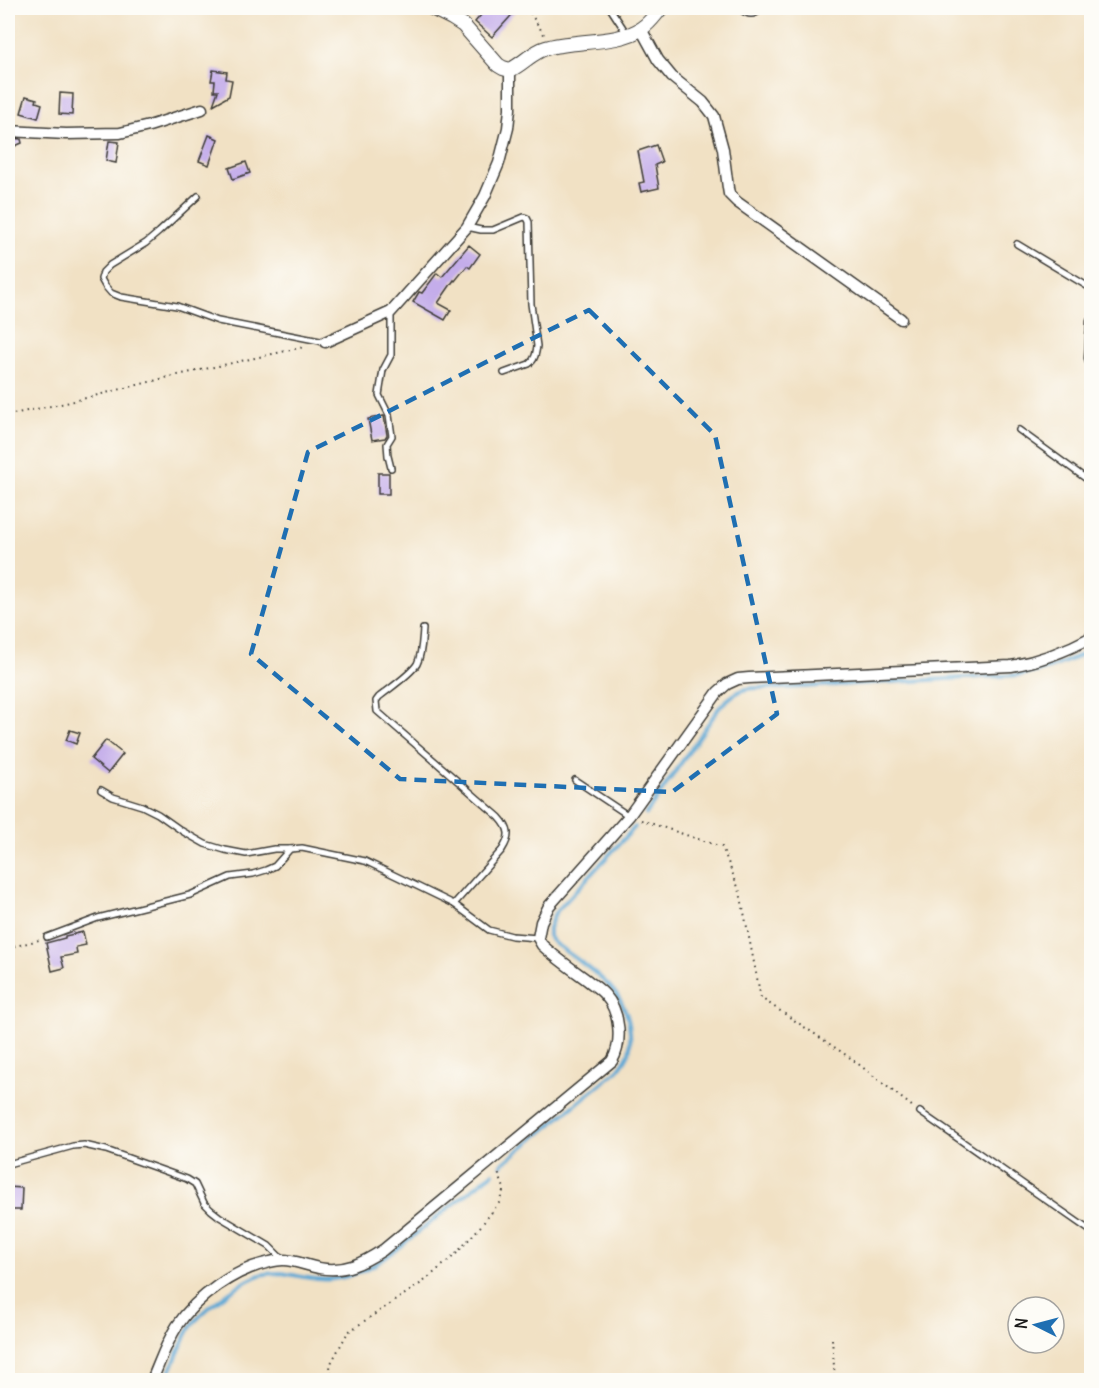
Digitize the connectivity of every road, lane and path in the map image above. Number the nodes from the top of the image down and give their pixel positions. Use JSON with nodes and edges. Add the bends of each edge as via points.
{"nodes":[{"id":1,"x":432,"y":8,"type":"edge"},
{"id":2,"x":527,"y":8,"type":"edge"},
{"id":3,"x":610,"y":8,"type":"edge"},
{"id":4,"x":661,"y":8,"type":"edge"},
{"id":5,"x":743,"y":8,"type":"edge"},
{"id":6,"x":759,"y":8,"type":"edge"},
{"id":7,"x":1091,"y":8,"type":"edge"},
{"id":8,"x":1092,"y":13,"type":"edge"},
{"id":9,"x":641,"y":29,"type":"junction"},
{"id":10,"x":628,"y":35,"type":"junction"},
{"id":11,"x":551,"y":46,"type":"junction"},
{"id":12,"x":510,"y":70,"type":"junction"},
{"id":13,"x":202,"y":109,"type":"dead end"},
{"id":14,"x":8,"y":131,"type":"edge"},
{"id":15,"x":198,"y":196,"type":"dead end"},
{"id":16,"x":466,"y":227,"type":"junction"},
{"id":17,"x":1017,"y":244,"type":"dead end"},
{"id":18,"x":1092,"y":289,"type":"edge"},
{"id":19,"x":391,"y":312,"type":"junction"},
{"id":20,"x":902,"y":319,"type":"dead end"},
{"id":21,"x":1092,"y":321,"type":"edge"},
{"id":22,"x":325,"y":342,"type":"junction"},
{"id":23,"x":1092,"y":366,"type":"edge"},
{"id":24,"x":504,"y":373,"type":"dead end"},
{"id":25,"x":8,"y":415,"type":"edge"},
{"id":26,"x":1019,"y":430,"type":"dead end"},
{"id":27,"x":391,"y":468,"type":"dead end"},
{"id":28,"x":1092,"y":483,"type":"edge"},
{"id":29,"x":423,"y":629,"type":"dead end"},
{"id":30,"x":1092,"y":637,"type":"edge"},
{"id":31,"x":574,"y":780,"type":"dead end"},
{"id":32,"x":101,"y":790,"type":"dead end"},
{"id":33,"x":629,"y":816,"type":"junction"},
{"id":34,"x":290,"y":849,"type":"junction"},
{"id":35,"x":454,"y":904,"type":"junction"},
{"id":36,"x":47,"y":937,"type":"joint"},
{"id":37,"x":538,"y":938,"type":"junction"},
{"id":38,"x":8,"y":948,"type":"edge"},
{"id":39,"x":920,"y":1112,"type":"joint"},
{"id":40,"x":493,"y":1158,"type":"junction"},
{"id":41,"x":8,"y":1164,"type":"edge"},
{"id":42,"x":1092,"y":1232,"type":"edge"},
{"id":43,"x":282,"y":1260,"type":"junction"},
{"id":44,"x":832,"y":1339,"type":"dead end"},
{"id":45,"x":152,"y":1380,"type":"edge"},
{"id":46,"x":331,"y":1380,"type":"edge"},
{"id":47,"x":834,"y":1380,"type":"edge"}],
"edges":[{"from":1,"to":12,"type":"street","via":[[463,25],[498,65]]},
{"from":2,"to":11,"type":"path"},
{"from":3,"to":10,"type":"lane"},
{"from":4,"to":9,"type":"street"},
{"from":5,"to":6,"type":"street","via":[[750,12]]},
{"from":7,"to":8,"type":"street"},
{"from":9,"to":10,"type":"street"},
{"from":9,"to":20,"type":"street","via":[[672,77],[714,116],[729,194]]},
{"from":10,"to":11,"type":"street"},
{"from":11,"to":12,"type":"street"},
{"from":12,"to":16,"type":"street","via":[[508,128],[499,163]]},
{"from":13,"to":14,"type":"street","via":[[120,133]]},
{"from":15,"to":22,"type":"lane","via":[[146,243],[103,272],[101,279],[111,293],[177,306],[218,321]]},
{"from":16,"to":19,"type":"street"},
{"from":16,"to":24,"type":"lane","via":[[493,230],[525,217],[529,222],[531,304],[537,346],[532,362]]},
{"from":17,"to":18,"type":"lane"},
{"from":19,"to":22,"type":"street"},
{"from":19,"to":27,"type":"lane","via":[[391,355],[383,370],[379,395],[389,415],[392,436],[387,444]]},
{"from":21,"to":23,"type":"street"},
{"from":22,"to":25,"type":"path"},
{"from":26,"to":28,"type":"lane"},
{"from":29,"to":35,"type":"lane","via":[[417,662],[379,697],[377,711],[499,817],[508,832],[501,850]]},
{"from":30,"to":33,"type":"street","via":[[1044,659],[1011,666],[738,679],[727,684],[708,704]]},
{"from":31,"to":33,"type":"lane"},
{"from":32,"to":34,"type":"lane","via":[[158,814],[205,844],[246,854]]},
{"from":33,"to":37,"type":"street","via":[[549,906]]},
{"from":33,"to":39,"type":"path","via":[[722,847],[740,892],[761,998],[852,1059]]},
{"from":34,"to":35,"type":"lane","via":[[365,861]]},
{"from":34,"to":36,"type":"lane","via":[[266,870],[230,877],[190,895],[98,918]]},
{"from":35,"to":37,"type":"lane","via":[[489,930]]},
{"from":36,"to":38,"type":"path"},
{"from":37,"to":40,"type":"street","via":[[548,951],[609,1000],[618,1025],[617,1047],[607,1065]]},
{"from":39,"to":42,"type":"lane"},
{"from":40,"to":43,"type":"street","via":[[383,1250],[359,1264],[329,1270]]},
{"from":40,"to":46,"type":"path","via":[[504,1188],[499,1203],[454,1255],[423,1282],[348,1332],[330,1365]]},
{"from":41,"to":43,"type":"lane","via":[[73,1146],[106,1150],[195,1184],[211,1210],[270,1246]]},
{"from":43,"to":45,"type":"street","via":[[242,1271],[193,1306],[177,1326]]},
{"from":44,"to":47,"type":"path"}]}
